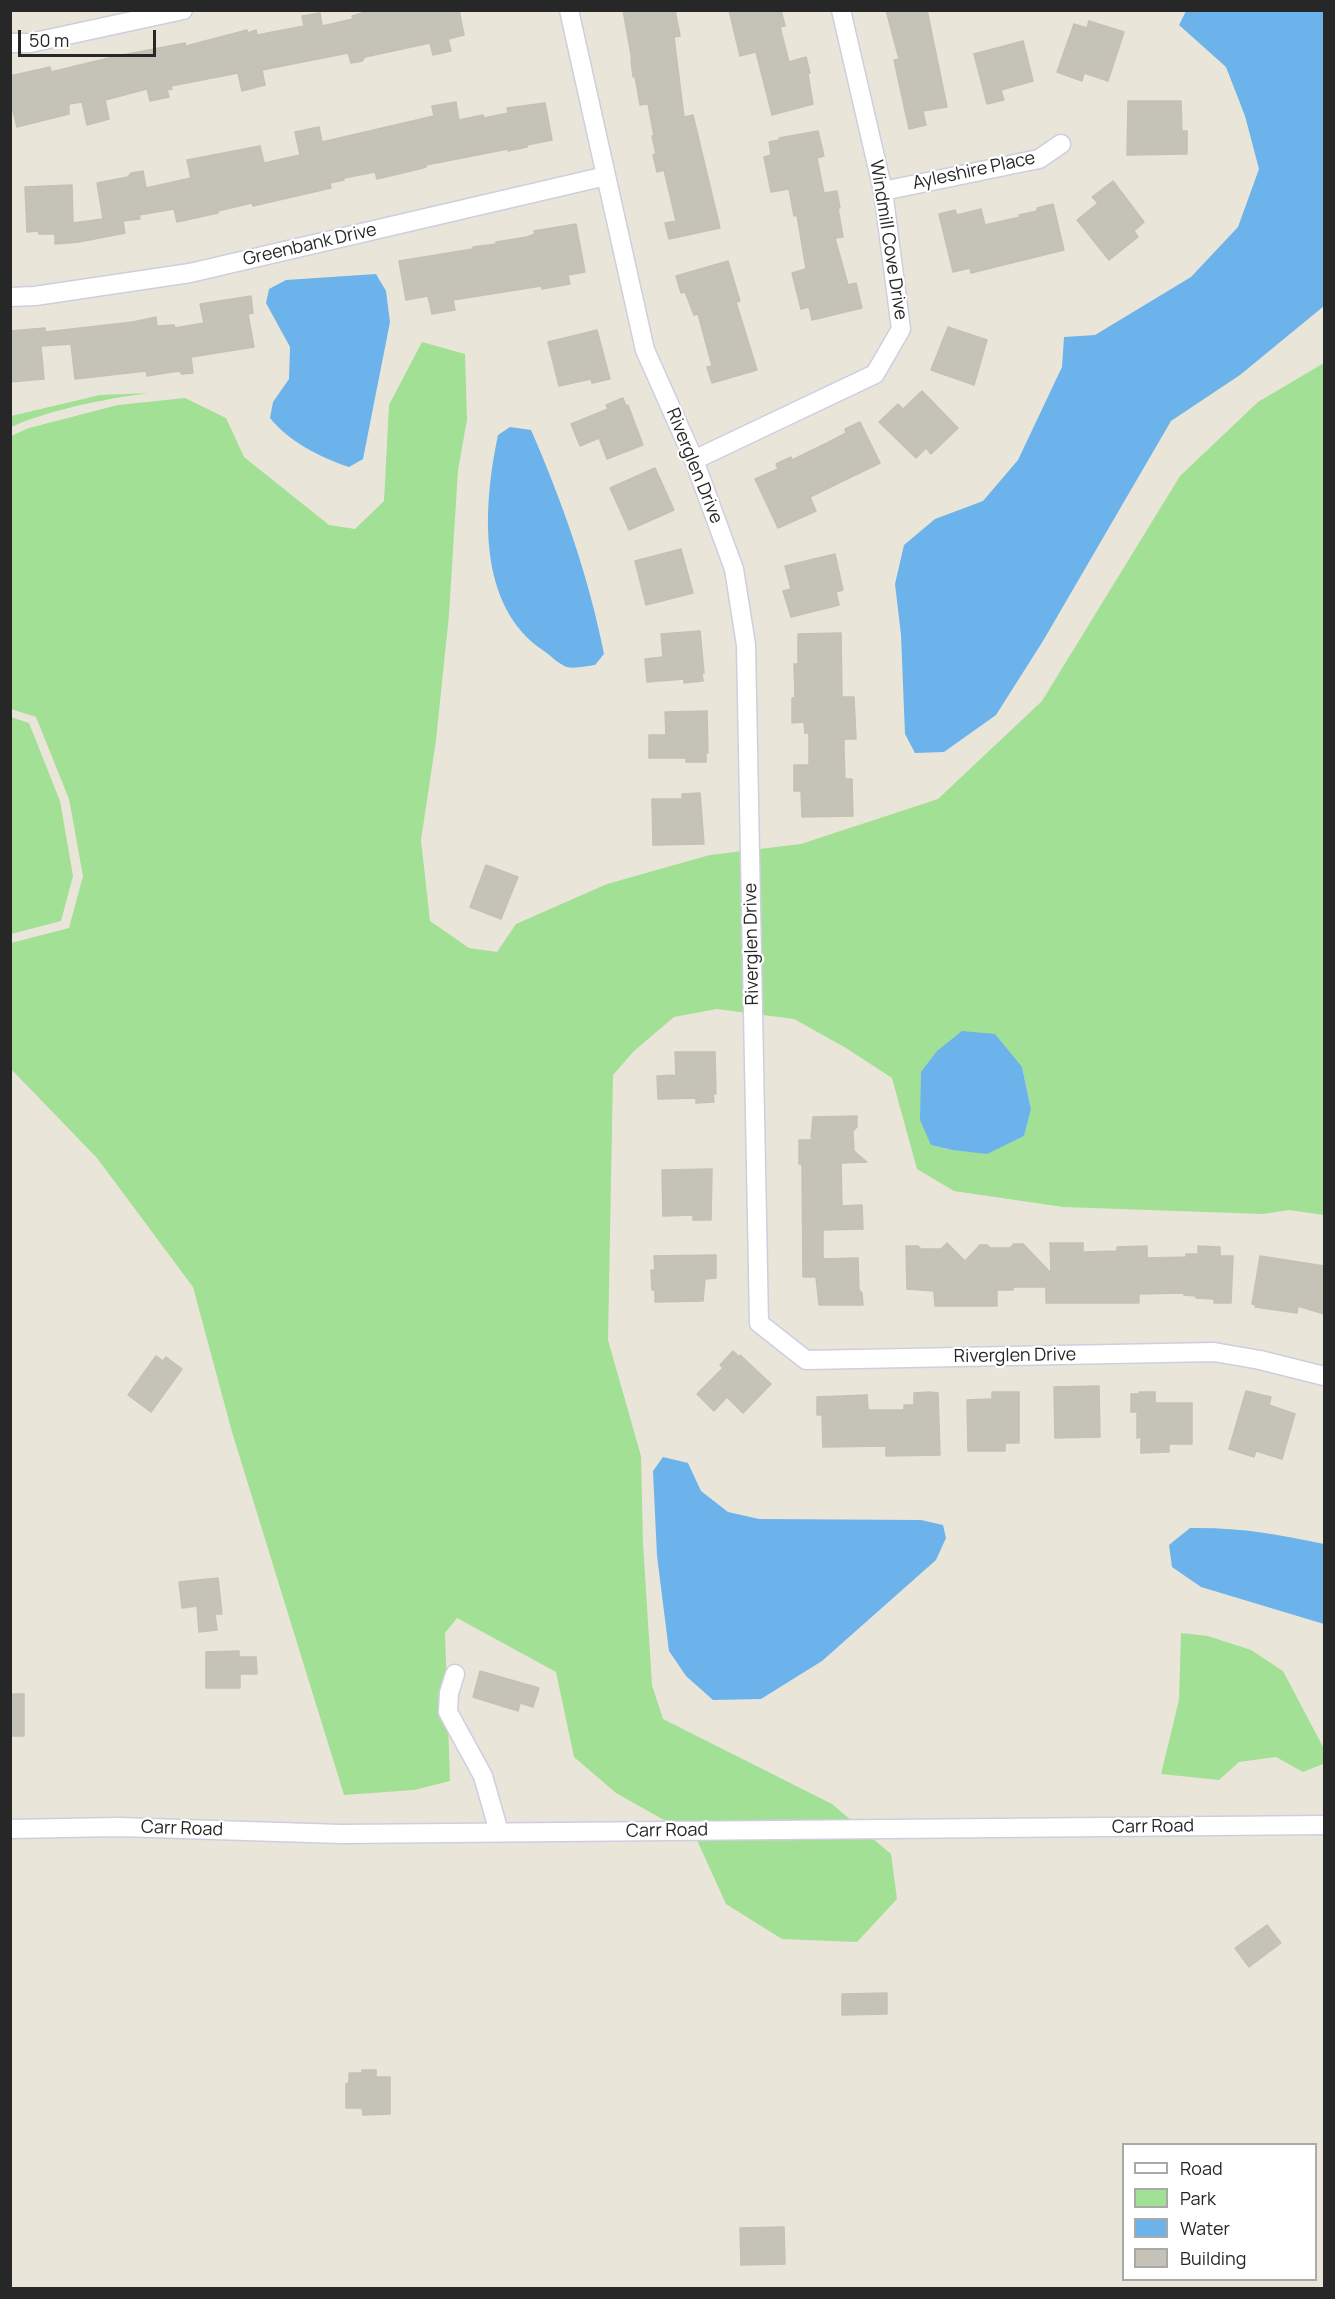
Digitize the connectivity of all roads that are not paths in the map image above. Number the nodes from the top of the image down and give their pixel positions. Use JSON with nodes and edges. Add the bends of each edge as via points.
{"nodes":[{"id":1,"x":183,"y":10,"type":"edge"},
{"id":2,"x":569,"y":10,"type":"edge"},
{"id":3,"x":841,"y":10,"type":"edge"},
{"id":4,"x":10,"y":43,"type":"edge"},
{"id":5,"x":1061,"y":144,"type":"dead end"},
{"id":6,"x":606,"y":176,"type":"junction"},
{"id":7,"x":883,"y":191,"type":"junction"},
{"id":8,"x":10,"y":297,"type":"edge"},
{"id":9,"x":694,"y":460,"type":"junction"},
{"id":10,"x":1324,"y":1376,"type":"edge"},
{"id":11,"x":455,"y":1674,"type":"dead end"},
{"id":12,"x":1324,"y":1825,"type":"edge"},
{"id":13,"x":10,"y":1829,"type":"edge"},
{"id":14,"x":499,"y":1833,"type":"junction"}],
"edges":[{"from":1,"to":4,"type":"street","via":[[30,43]]},
{"from":2,"to":6,"type":"street","name":"Riverglen Drive"},
{"from":3,"to":7,"type":"street","name":"Windmill Cove Drive"},
{"from":5,"to":7,"type":"street","name":"Ayleshire Place","via":[[1039,159]]},
{"from":6,"to":8,"type":"street","name":"Greenbank Drive","via":[[190,273]]},
{"from":6,"to":9,"type":"street","name":"Riverglen Drive","via":[[645,350]]},
{"from":7,"to":9,"type":"street","name":"Windmill Cove Drive","via":[[901,329],[875,374]]},
{"from":9,"to":10,"type":"street","name":"Riverglen Drive","via":[[734,569],[746,645],[759,1323],[806,1360],[1214,1352]]},
{"from":11,"to":14,"type":"street","via":[[448,1712],[483,1776]]},
{"from":12,"to":14,"type":"street","name":"Carr Road"},
{"from":13,"to":14,"type":"street","name":"Carr Road"}]}
